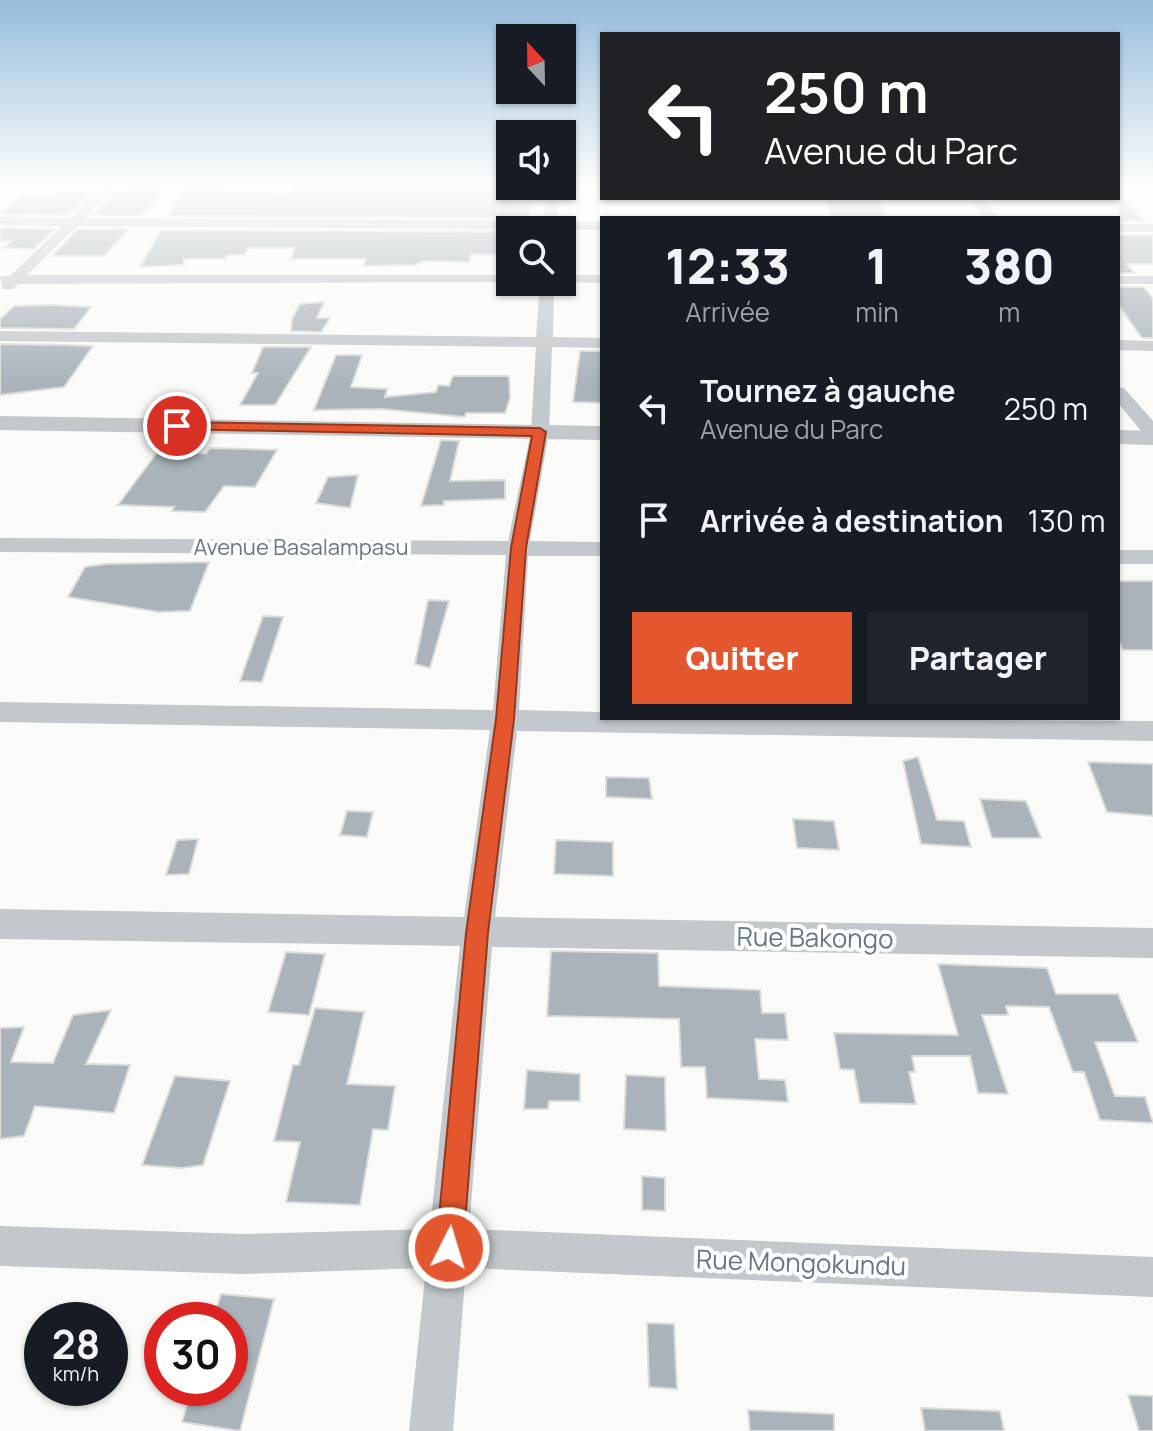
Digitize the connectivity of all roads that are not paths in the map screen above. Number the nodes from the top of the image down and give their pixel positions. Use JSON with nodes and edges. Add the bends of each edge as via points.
{"nodes":[{"id":1,"x":41,"y":250,"type":"edge"},
{"id":2,"x":496,"y":279,"type":"edge"},
{"id":3,"x":576,"y":279,"type":"edge"},
{"id":4,"x":600,"y":279,"type":"edge"},
{"id":5,"x":7,"y":280,"type":"edge"},
{"id":6,"x":1120,"y":280,"type":"edge"},
{"id":7,"x":1153,"y":280,"type":"edge"},
{"id":8,"x":0,"y":294,"type":"edge"},
{"id":9,"x":546,"y":296,"type":"edge"},
{"id":10,"x":0,"y":336,"type":"edge"},
{"id":11,"x":543,"y":342,"type":"junction"},
{"id":12,"x":600,"y":343,"type":"edge"},
{"id":13,"x":1120,"y":345,"type":"edge"},
{"id":14,"x":1153,"y":346,"type":"edge"},
{"id":15,"x":1120,"y":395,"type":"edge"},
{"id":16,"x":0,"y":423,"type":"edge"},
{"id":17,"x":540,"y":432,"type":"junction"},
{"id":18,"x":600,"y":433,"type":"edge"},
{"id":19,"x":1153,"y":436,"type":"edge"},
{"id":20,"x":1120,"y":437,"type":"edge"},
{"id":21,"x":0,"y":545,"type":"edge"},
{"id":22,"x":518,"y":548,"type":"junction"},
{"id":23,"x":600,"y":549,"type":"edge"},
{"id":24,"x":1120,"y":557,"type":"edge"},
{"id":25,"x":1153,"y":557,"type":"edge"},
{"id":26,"x":0,"y":712,"type":"edge"},
{"id":27,"x":505,"y":719,"type":"junction"},
{"id":28,"x":1153,"y":731,"type":"edge"},
{"id":29,"x":0,"y":924,"type":"edge"},
{"id":30,"x":477,"y":933,"type":"junction"},
{"id":31,"x":1153,"y":943,"type":"edge"},
{"id":32,"x":0,"y":1246,"type":"edge"},
{"id":33,"x":449,"y":1248,"type":"junction"},
{"id":34,"x":1153,"y":1277,"type":"edge"},
{"id":35,"x":431,"y":1431,"type":"edge"}],
"edges":[{"from":1,"to":5,"type":"street"},
{"from":2,"to":5,"type":"street"},
{"from":3,"to":4,"type":"street"},
{"from":5,"to":8,"type":"street"},
{"from":6,"to":7,"type":"street"},
{"from":9,"to":11,"type":"street"},
{"from":10,"to":11,"type":"street"},
{"from":11,"to":12,"type":"street"},
{"from":11,"to":17,"type":"street"},
{"from":13,"to":14,"type":"street"},
{"from":15,"to":19,"type":"street"},
{"from":16,"to":17,"type":"street"},
{"from":17,"to":18,"type":"street"},
{"from":17,"to":22,"type":"street"},
{"from":19,"to":20,"type":"street"},
{"from":21,"to":22,"type":"street","name":"Avenue Basalampasu"},
{"from":22,"to":23,"type":"street","name":"Avenue Basalampasu"},
{"from":22,"to":27,"type":"street"},
{"from":24,"to":25,"type":"street"},
{"from":26,"to":27,"type":"street"},
{"from":27,"to":28,"type":"street"},
{"from":27,"to":30,"type":"street"},
{"from":29,"to":30,"type":"street","name":"Rue Bakongo"},
{"from":30,"to":31,"type":"street","name":"Rue Bakongo"},
{"from":30,"to":33,"type":"street"},
{"from":32,"to":33,"type":"street","name":"Rue Mongokundu","via":[[244,1254]]},
{"from":33,"to":34,"type":"street","name":"Rue Mongokundu"},
{"from":33,"to":35,"type":"street"}]}
